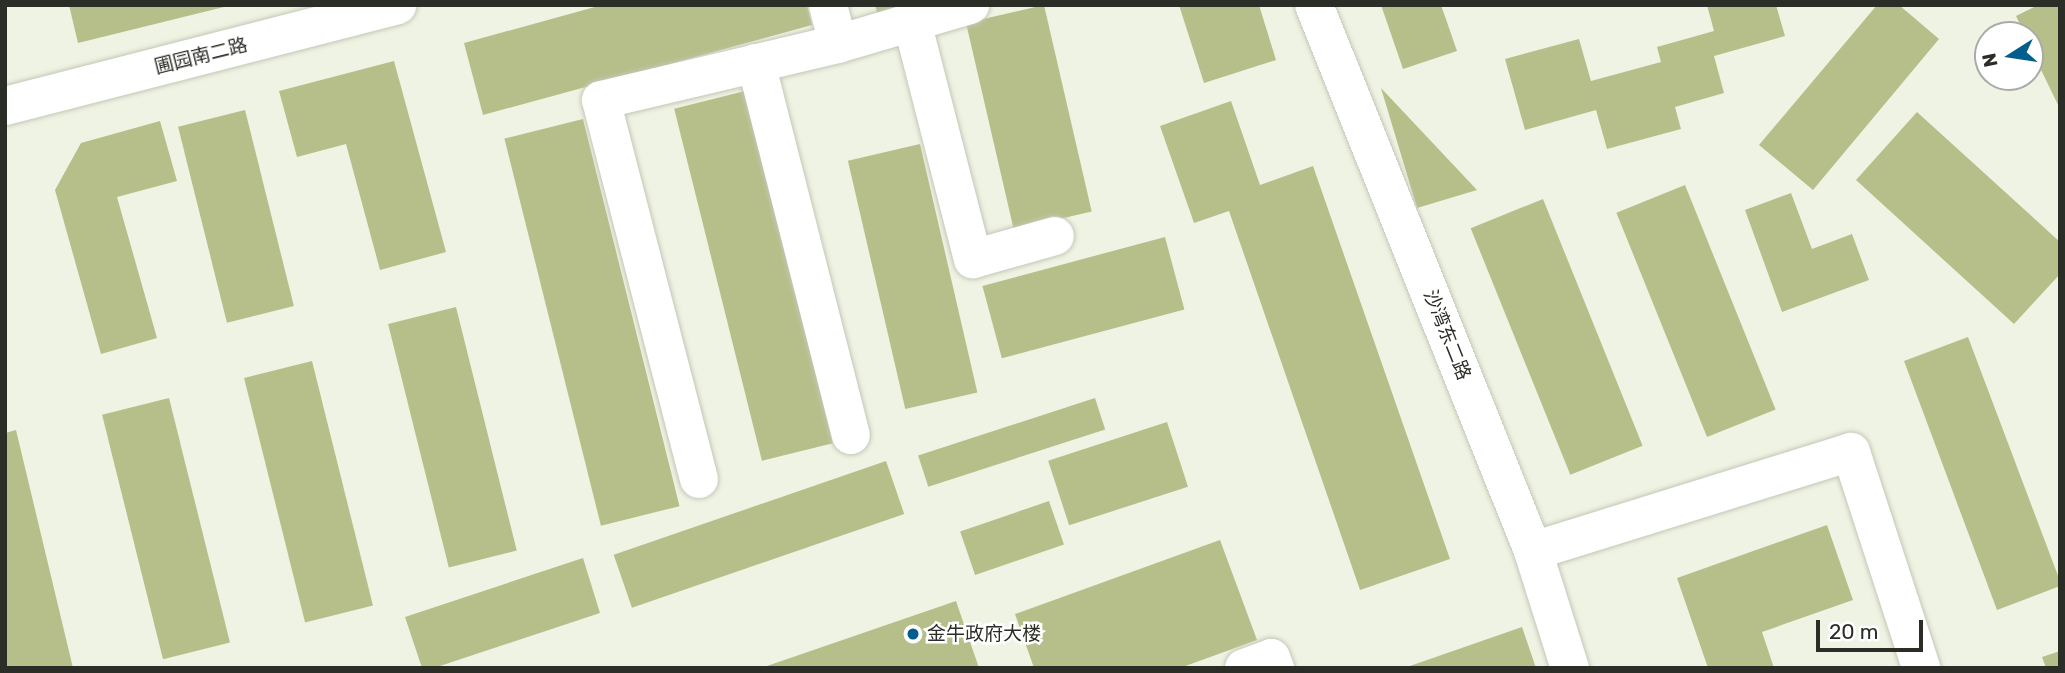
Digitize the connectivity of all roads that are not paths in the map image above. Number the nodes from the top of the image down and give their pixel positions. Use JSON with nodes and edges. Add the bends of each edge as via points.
{"nodes":[{"id":1,"x":397,"y":5,"type":"edge"},
{"id":2,"x":828,"y":5,"type":"edge"},
{"id":3,"x":970,"y":5,"type":"edge"},
{"id":4,"x":1314,"y":5,"type":"edge"},
{"id":5,"x":912,"y":22,"type":"junction"},
{"id":6,"x":838,"y":44,"type":"junction"},
{"id":7,"x":756,"y":63,"type":"junction"},
{"id":8,"x":5,"y":107,"type":"edge"},
{"id":9,"x":1055,"y":236,"type":"dead end"},
{"id":10,"x":851,"y":435,"type":"dead end"},
{"id":11,"x":699,"y":479,"type":"dead end"},
{"id":12,"x":1533,"y":551,"type":"junction"},
{"id":13,"x":1244,"y":668,"type":"edge"},
{"id":14,"x":1275,"y":668,"type":"edge"},
{"id":15,"x":1570,"y":668,"type":"edge"},
{"id":16,"x":1921,"y":668,"type":"edge"}],
"edges":[{"from":1,"to":8,"type":"street","name":"圃园南二路"},
{"from":2,"to":6,"type":"street"},
{"from":3,"to":5,"type":"street"},
{"from":4,"to":12,"type":"street","name":"沙湾东二路"},
{"from":5,"to":6,"type":"street"},
{"from":5,"to":9,"type":"street","via":[[973,259]]},
{"from":6,"to":7,"type":"street"},
{"from":7,"to":10,"type":"street"},
{"from":7,"to":11,"type":"street","via":[[601,100]]},
{"from":12,"to":15,"type":"street","name":"沙湾东二路"},
{"from":12,"to":16,"type":"street","via":[[1851,452]]},
{"from":13,"to":14,"type":"street","via":[[1271,658]]}]}
